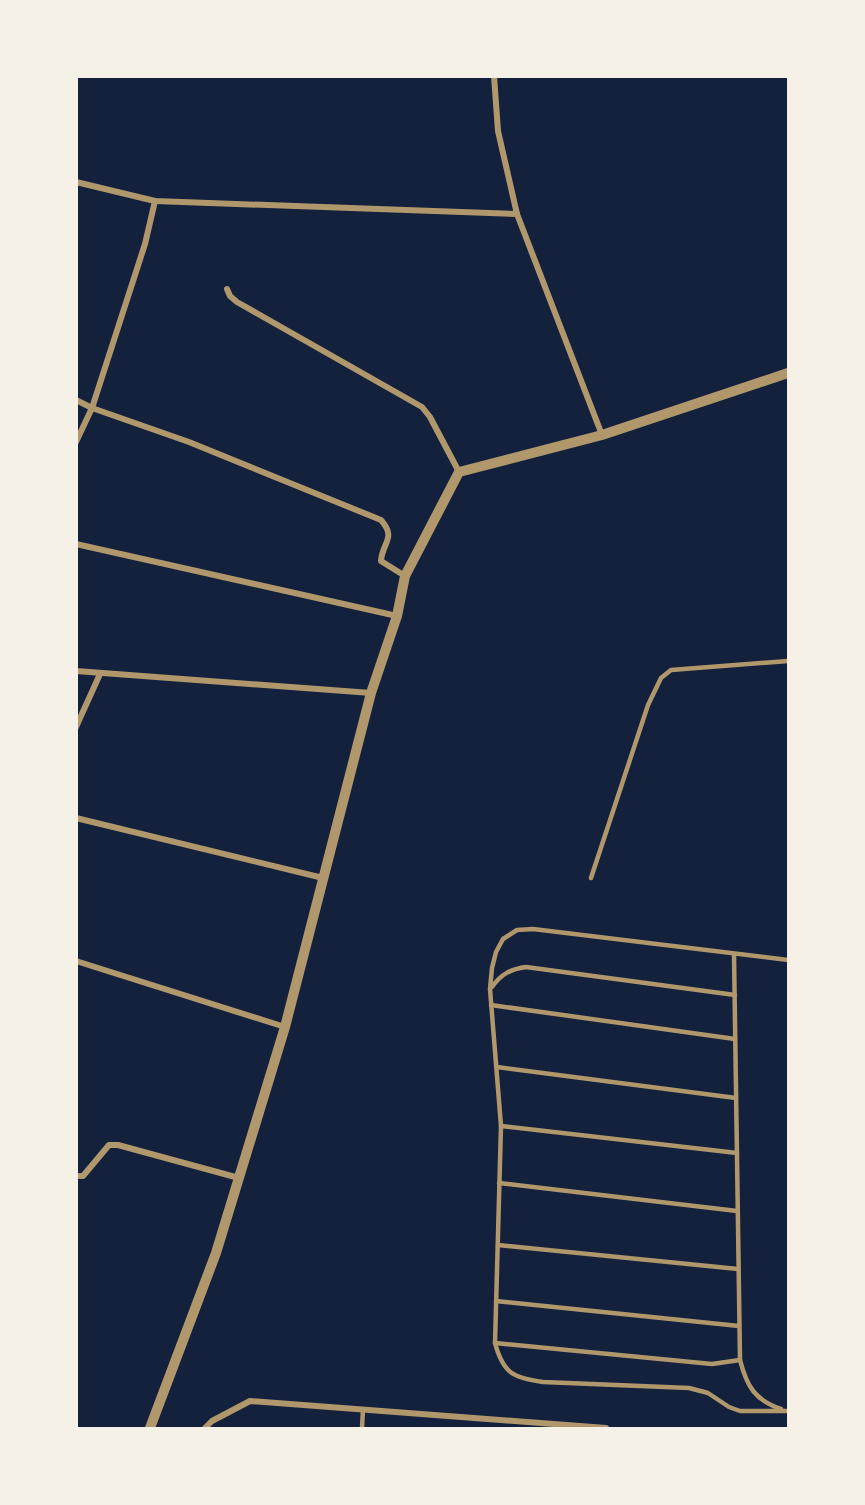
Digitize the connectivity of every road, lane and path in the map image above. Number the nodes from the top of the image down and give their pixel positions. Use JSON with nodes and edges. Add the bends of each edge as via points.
{"nodes":[{"id":1,"x":494,"y":76,"type":"edge"},
{"id":2,"x":76,"y":182,"type":"edge"},
{"id":3,"x":155,"y":201,"type":"junction"},
{"id":4,"x":517,"y":214,"type":"junction"},
{"id":5,"x":227,"y":289,"type":"dead end"},
{"id":6,"x":789,"y":373,"type":"edge"},
{"id":7,"x":76,"y":400,"type":"edge"},
{"id":8,"x":92,"y":408,"type":"junction"},
{"id":9,"x":602,"y":435,"type":"junction"},
{"id":10,"x":76,"y":442,"type":"edge"},
{"id":11,"x":459,"y":472,"type":"junction"},
{"id":12,"x":76,"y":544,"type":"edge"},
{"id":13,"x":405,"y":576,"type":"junction"},
{"id":14,"x":397,"y":615,"type":"junction"},
{"id":15,"x":789,"y":661,"type":"edge"},
{"id":16,"x":76,"y":671,"type":"edge"},
{"id":17,"x":100,"y":674,"type":"junction"},
{"id":18,"x":371,"y":693,"type":"junction"},
{"id":19,"x":76,"y":727,"type":"edge"},
{"id":20,"x":76,"y":818,"type":"edge"},
{"id":21,"x":323,"y":878,"type":"junction"},
{"id":22,"x":591,"y":878,"type":"dead end"},
{"id":23,"x":734,"y":954,"type":"junction"},
{"id":24,"x":789,"y":960,"type":"edge"},
{"id":25,"x":76,"y":961,"type":"edge"},
{"id":26,"x":490,"y":989,"type":"junction"},
{"id":27,"x":735,"y":995,"type":"junction"},
{"id":28,"x":492,"y":1005,"type":"junction"},
{"id":29,"x":285,"y":1027,"type":"junction"},
{"id":30,"x":735,"y":1039,"type":"junction"},
{"id":31,"x":497,"y":1067,"type":"junction"},
{"id":32,"x":736,"y":1098,"type":"junction"},
{"id":33,"x":501,"y":1126,"type":"junction"},
{"id":34,"x":737,"y":1153,"type":"junction"},
{"id":35,"x":76,"y":1176,"type":"edge"},
{"id":36,"x":239,"y":1178,"type":"junction"},
{"id":37,"x":499,"y":1183,"type":"junction"},
{"id":38,"x":737,"y":1210,"type":"junction"},
{"id":39,"x":498,"y":1245,"type":"junction"},
{"id":40,"x":738,"y":1269,"type":"junction"},
{"id":41,"x":496,"y":1301,"type":"junction"},
{"id":42,"x":739,"y":1326,"type":"junction"},
{"id":43,"x":495,"y":1342,"type":"junction"},
{"id":44,"x":740,"y":1360,"type":"junction"},
{"id":45,"x":363,"y":1409,"type":"junction"},
{"id":46,"x":787,"y":1411,"type":"edge"},
{"id":47,"x":150,"y":1428,"type":"edge"},
{"id":48,"x":205,"y":1428,"type":"edge"},
{"id":49,"x":362,"y":1428,"type":"edge"},
{"id":50,"x":606,"y":1428,"type":"edge"}],
"edges":[{"from":1,"to":4,"type":"street","via":[[498,131]]},
{"from":2,"to":3,"type":"street"},
{"from":3,"to":4,"type":"street"},
{"from":3,"to":8,"type":"street"},
{"from":4,"to":9,"type":"street"},
{"from":5,"to":11,"type":"street","via":[[237,302],[422,406]]},
{"from":6,"to":9,"type":"street"},
{"from":7,"to":8,"type":"street"},
{"from":8,"to":10,"type":"street"},
{"from":8,"to":13,"type":"street","via":[[189,442],[381,520],[388,527],[389,537],[381,561]]},
{"from":9,"to":11,"type":"street"},
{"from":11,"to":13,"type":"street"},
{"from":12,"to":14,"type":"street"},
{"from":13,"to":14,"type":"street"},
{"from":14,"to":18,"type":"street"},
{"from":15,"to":22,"type":"lane","via":[[671,670],[661,678],[648,705]]},
{"from":16,"to":17,"type":"street"},
{"from":17,"to":18,"type":"street"},
{"from":17,"to":19,"type":"street"},
{"from":18,"to":21,"type":"street"},
{"from":20,"to":21,"type":"street"},
{"from":21,"to":29,"type":"street"},
{"from":23,"to":24,"type":"lane"},
{"from":23,"to":26,"type":"lane","via":[[517,930],[503,939],[496,952]]},
{"from":23,"to":27,"type":"lane"},
{"from":25,"to":29,"type":"street"},
{"from":26,"to":27,"type":"lane","via":[[512,969],[526,967]]},
{"from":26,"to":28,"type":"lane"},
{"from":27,"to":30,"type":"lane"},
{"from":28,"to":30,"type":"lane"},
{"from":28,"to":31,"type":"lane"},
{"from":29,"to":36,"type":"street"},
{"from":30,"to":32,"type":"lane"},
{"from":31,"to":32,"type":"lane"},
{"from":31,"to":33,"type":"lane"},
{"from":32,"to":34,"type":"lane"},
{"from":33,"to":34,"type":"lane"},
{"from":33,"to":37,"type":"lane"},
{"from":34,"to":38,"type":"lane"},
{"from":35,"to":36,"type":"street","via":[[83,1176],[109,1145],[118,1145]]},
{"from":36,"to":47,"type":"street","via":[[216,1253]]},
{"from":37,"to":38,"type":"lane"},
{"from":37,"to":39,"type":"lane"},
{"from":38,"to":40,"type":"lane"},
{"from":39,"to":40,"type":"lane"},
{"from":39,"to":41,"type":"lane"},
{"from":40,"to":42,"type":"lane"},
{"from":41,"to":42,"type":"lane"},
{"from":41,"to":43,"type":"lane"},
{"from":42,"to":44,"type":"lane"},
{"from":43,"to":44,"type":"lane","via":[[711,1365]]},
{"from":43,"to":46,"type":"lane","via":[[509,1373],[522,1380],[688,1388],[708,1393],[740,1411]]},
{"from":44,"to":46,"type":"lane","via":[[754,1395]]},
{"from":45,"to":48,"type":"street","via":[[250,1401]]},
{"from":45,"to":49,"type":"lane"},
{"from":45,"to":50,"type":"street"}]}
